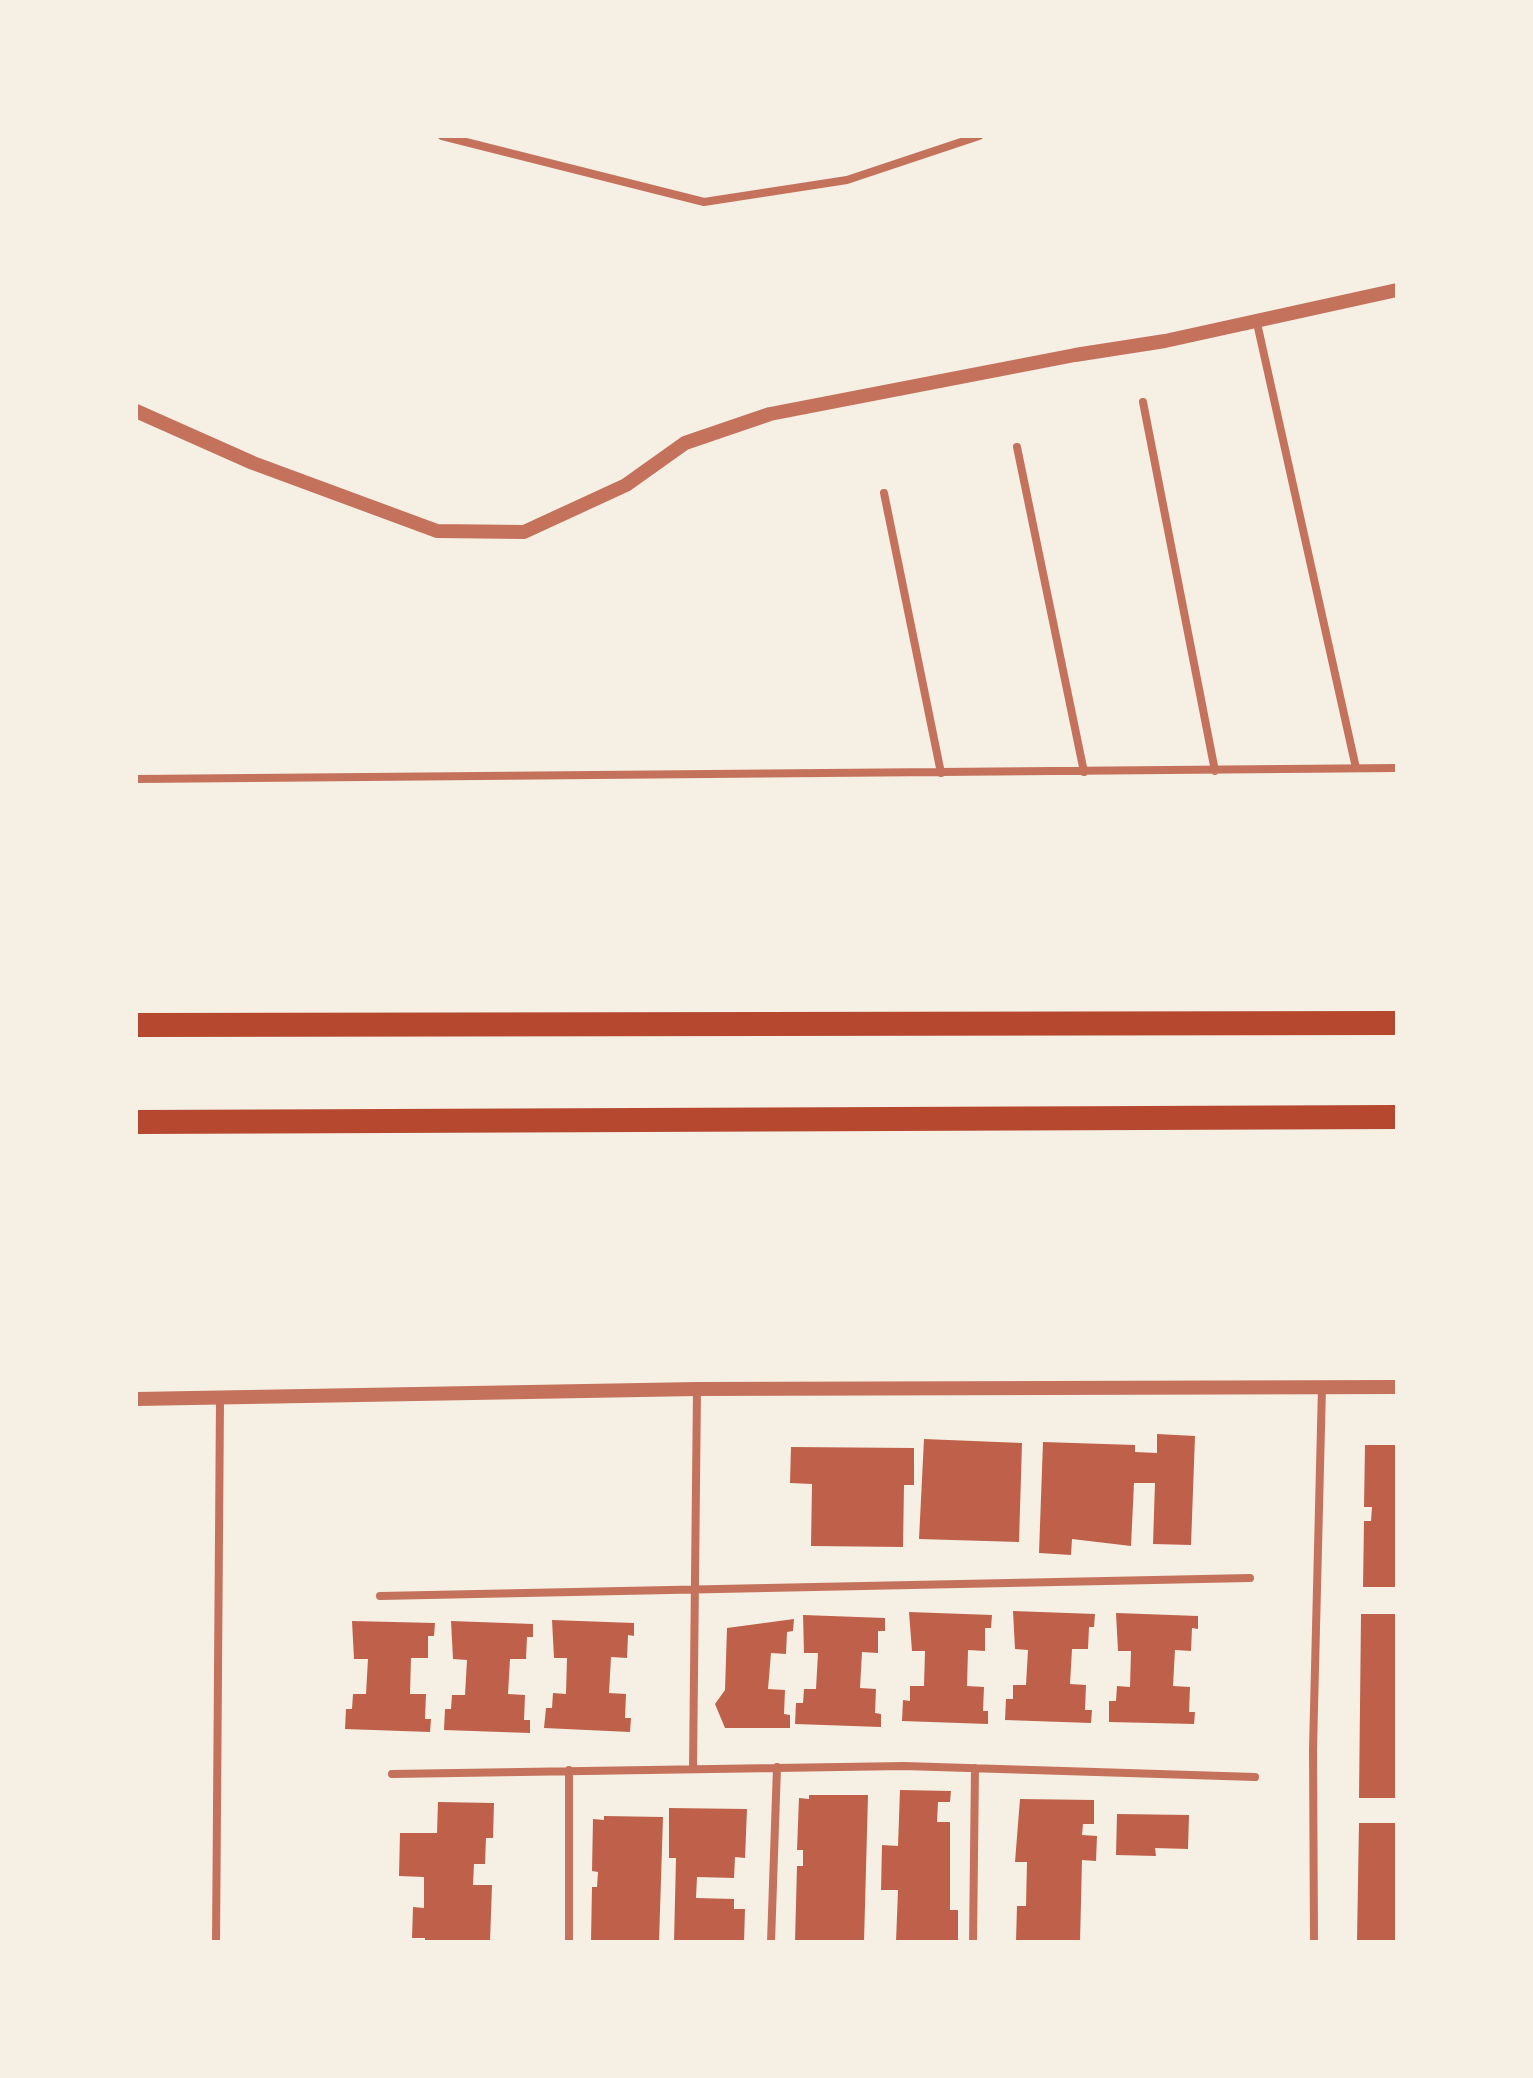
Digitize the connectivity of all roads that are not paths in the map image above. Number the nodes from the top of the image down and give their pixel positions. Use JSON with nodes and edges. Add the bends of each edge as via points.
{"nodes":[{"id":1,"x":442,"y":136,"type":"edge"},
{"id":2,"x":979,"y":136,"type":"edge"},
{"id":3,"x":1397,"y":290,"type":"edge"},
{"id":4,"x":1257,"y":323,"type":"junction"},
{"id":5,"x":1143,"y":402,"type":"dead end"},
{"id":6,"x":136,"y":411,"type":"edge"},
{"id":7,"x":1017,"y":447,"type":"dead end"},
{"id":8,"x":884,"y":493,"type":"dead end"},
{"id":9,"x":1356,"y":768,"type":"junction"},
{"id":10,"x":1397,"y":768,"type":"edge"},
{"id":11,"x":1215,"y":771,"type":"junction"},
{"id":12,"x":1084,"y":772,"type":"junction"},
{"id":13,"x":941,"y":773,"type":"junction"},
{"id":14,"x":136,"y":779,"type":"edge"},
{"id":15,"x":1397,"y":1023,"type":"edge"},
{"id":16,"x":136,"y":1025,"type":"edge"},
{"id":17,"x":1397,"y":1117,"type":"edge"},
{"id":18,"x":136,"y":1122,"type":"edge"},
{"id":19,"x":1322,"y":1387,"type":"junction"},
{"id":20,"x":1397,"y":1387,"type":"edge"},
{"id":21,"x":697,"y":1389,"type":"junction"},
{"id":22,"x":136,"y":1399,"type":"edge"},
{"id":23,"x":220,"y":1400,"type":"junction"},
{"id":24,"x":1250,"y":1578,"type":"dead end"},
{"id":25,"x":694,"y":1591,"type":"junction"},
{"id":26,"x":380,"y":1596,"type":"dead end"},
{"id":27,"x":777,"y":1767,"type":"junction"},
{"id":28,"x":693,"y":1768,"type":"junction"},
{"id":29,"x":975,"y":1768,"type":"junction"},
{"id":30,"x":569,"y":1770,"type":"junction"},
{"id":31,"x":392,"y":1774,"type":"dead end"},
{"id":32,"x":1255,"y":1777,"type":"dead end"},
{"id":33,"x":216,"y":1942,"type":"edge"},
{"id":34,"x":569,"y":1942,"type":"edge"},
{"id":35,"x":771,"y":1942,"type":"edge"},
{"id":36,"x":973,"y":1942,"type":"edge"},
{"id":37,"x":1314,"y":1942,"type":"edge"}],
"edges":[{"from":1,"to":2,"type":"street","via":[[704,202],[847,180]]},
{"from":3,"to":4,"type":"street"},
{"from":4,"to":6,"type":"street","via":[[770,414],[685,443],[626,485],[524,532],[437,531],[253,463]]},
{"from":4,"to":9,"type":"street"},
{"from":5,"to":11,"type":"street"},
{"from":7,"to":12,"type":"street"},
{"from":8,"to":13,"type":"street"},
{"from":9,"to":10,"type":"street"},
{"from":9,"to":11,"type":"street"},
{"from":11,"to":12,"type":"street"},
{"from":12,"to":13,"type":"street"},
{"from":13,"to":14,"type":"street"},
{"from":15,"to":16,"type":"highway"},
{"from":17,"to":18,"type":"highway"},
{"from":19,"to":20,"type":"street"},
{"from":19,"to":21,"type":"street"},
{"from":19,"to":37,"type":"street"},
{"from":21,"to":23,"type":"street"},
{"from":21,"to":25,"type":"street"},
{"from":22,"to":23,"type":"street"},
{"from":23,"to":33,"type":"street"},
{"from":24,"to":25,"type":"street"},
{"from":25,"to":26,"type":"street"},
{"from":25,"to":28,"type":"street"},
{"from":27,"to":28,"type":"street"},
{"from":27,"to":29,"type":"street"},
{"from":27,"to":35,"type":"street"},
{"from":28,"to":30,"type":"street"},
{"from":29,"to":32,"type":"street"},
{"from":29,"to":36,"type":"street"},
{"from":30,"to":31,"type":"street"},
{"from":30,"to":34,"type":"street"}]}
